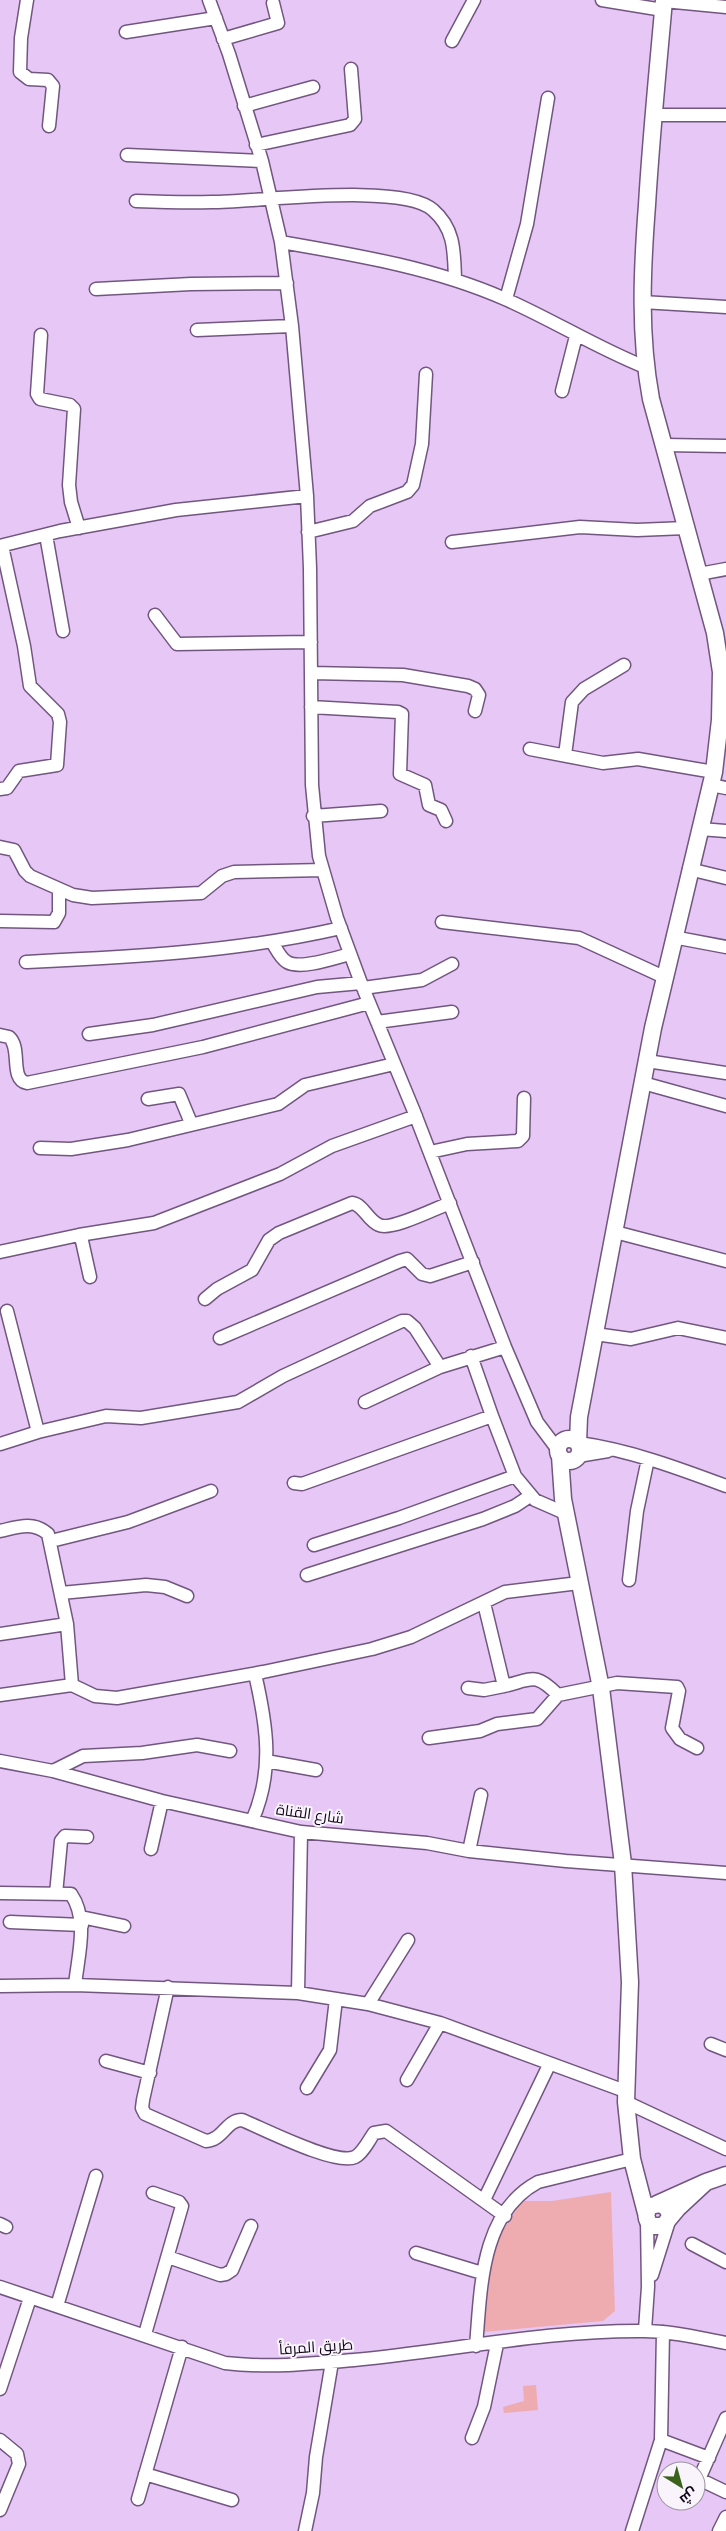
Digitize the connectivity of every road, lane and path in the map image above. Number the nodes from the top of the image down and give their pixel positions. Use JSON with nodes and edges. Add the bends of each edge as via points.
{"nodes":[{"id":1,"x":26,"y":0,"type":"edge"},
{"id":2,"x":209,"y":0,"type":"edge"},
{"id":3,"x":474,"y":0,"type":"edge"},
{"id":4,"x":602,"y":0,"type":"edge"},
{"id":5,"x":273,"y":3,"type":"dead end"},
{"id":6,"x":664,"y":4,"type":"edge"},
{"id":7,"x":726,"y":7,"type":"edge"},
{"id":8,"x":216,"y":18,"type":"junction"},
{"id":9,"x":126,"y":32,"type":"dead end"},
{"id":10,"x":223,"y":39,"type":"junction"},
{"id":11,"x":452,"y":41,"type":"dead end"},
{"id":12,"x":351,"y":69,"type":"dead end"},
{"id":13,"x":312,"y":87,"type":"dead end"},
{"id":14,"x":548,"y":98,"type":"dead end"},
{"id":15,"x":244,"y":106,"type":"junction"},
{"id":16,"x":654,"y":115,"type":"junction"},
{"id":17,"x":726,"y":116,"type":"edge"},
{"id":18,"x":49,"y":126,"type":"dead end"},
{"id":19,"x":256,"y":145,"type":"junction"},
{"id":20,"x":127,"y":155,"type":"dead end"},
{"id":21,"x":262,"y":161,"type":"junction"},
{"id":22,"x":271,"y":200,"type":"junction"},
{"id":23,"x":136,"y":201,"type":"dead end"},
{"id":24,"x":281,"y":242,"type":"junction"},
{"id":25,"x":455,"y":279,"type":"junction"},
{"id":26,"x":287,"y":283,"type":"junction"},
{"id":27,"x":96,"y":289,"type":"dead end"},
{"id":28,"x":506,"y":299,"type":"junction"},
{"id":29,"x":642,"y":302,"type":"junction"},
{"id":30,"x":726,"y":307,"type":"edge"},
{"id":31,"x":292,"y":326,"type":"junction"},
{"id":32,"x":197,"y":330,"type":"dead end"},
{"id":33,"x":41,"y":335,"type":"dead end"},
{"id":34,"x":576,"y":336,"type":"junction"},
{"id":35,"x":645,"y":368,"type":"junction"},
{"id":36,"x":426,"y":374,"type":"dead end"},
{"id":37,"x":562,"y":391,"type":"dead end"},
{"id":38,"x":664,"y":445,"type":"junction"},
{"id":39,"x":726,"y":446,"type":"edge"},
{"id":40,"x":307,"y":496,"type":"junction"},
{"id":41,"x":79,"y":528,"type":"junction"},
{"id":42,"x":686,"y":528,"type":"junction"},
{"id":43,"x":308,"y":532,"type":"junction"},
{"id":44,"x":46,"y":534,"type":"junction"},
{"id":45,"x":452,"y":542,"type":"dead end"},
{"id":46,"x":1,"y":546,"type":"edge"},
{"id":47,"x":726,"y":569,"type":"edge"},
{"id":48,"x":699,"y":574,"type":"junction"},
{"id":49,"x":155,"y":615,"type":"dead end"},
{"id":50,"x":63,"y":631,"type":"dead end"},
{"id":51,"x":721,"y":634,"type":"edge"},
{"id":52,"x":311,"y":642,"type":"junction"},
{"id":53,"x":624,"y":665,"type":"dead end"},
{"id":54,"x":312,"y":673,"type":"junction"},
{"id":55,"x":311,"y":707,"type":"junction"},
{"id":56,"x":475,"y":711,"type":"dead end"},
{"id":57,"x":722,"y":737,"type":"edge"},
{"id":58,"x":530,"y":749,"type":"dead end"},
{"id":59,"x":565,"y":756,"type":"junction"},
{"id":60,"x":717,"y":782,"type":"edge"},
{"id":61,"x":0,"y":789,"type":"edge"},
{"id":62,"x":381,"y":810,"type":"dead end"},
{"id":63,"x":313,"y":816,"type":"junction"},
{"id":64,"x":446,"y":821,"type":"dead end"},
{"id":65,"x":700,"y":829,"type":"junction"},
{"id":66,"x":726,"y":832,"type":"edge"},
{"id":67,"x":0,"y":847,"type":"edge"},
{"id":68,"x":689,"y":869,"type":"junction"},
{"id":69,"x":323,"y":870,"type":"junction"},
{"id":70,"x":726,"y":878,"type":"edge"},
{"id":71,"x":59,"y":889,"type":"junction"},
{"id":72,"x":0,"y":922,"type":"edge"},
{"id":73,"x":442,"y":922,"type":"dead end"},
{"id":74,"x":341,"y":928,"type":"junction"},
{"id":75,"x":673,"y":937,"type":"junction"},
{"id":76,"x":272,"y":942,"type":"junction"},
{"id":77,"x":726,"y":948,"type":"edge"},
{"id":78,"x":350,"y":954,"type":"junction"},
{"id":79,"x":26,"y":962,"type":"dead end"},
{"id":80,"x":452,"y":964,"type":"dead end"},
{"id":81,"x":664,"y":977,"type":"junction"},
{"id":82,"x":362,"y":986,"type":"junction"},
{"id":83,"x":369,"y":1003,"type":"junction"},
{"id":84,"x":452,"y":1012,"type":"dead end"},
{"id":85,"x":377,"y":1022,"type":"junction"},
{"id":86,"x":89,"y":1034,"type":"dead end"},
{"id":87,"x":0,"y":1036,"type":"edge"},
{"id":88,"x":647,"y":1061,"type":"junction"},
{"id":89,"x":394,"y":1064,"type":"junction"},
{"id":90,"x":726,"y":1073,"type":"edge"},
{"id":91,"x":643,"y":1083,"type":"junction"},
{"id":92,"x":524,"y":1098,"type":"dead end"},
{"id":93,"x":148,"y":1099,"type":"dead end"},
{"id":94,"x":726,"y":1106,"type":"edge"},
{"id":95,"x":416,"y":1116,"type":"junction"},
{"id":96,"x":191,"y":1123,"type":"junction"},
{"id":97,"x":40,"y":1148,"type":"dead end"},
{"id":98,"x":430,"y":1152,"type":"junction"},
{"id":99,"x":450,"y":1203,"type":"junction"},
{"id":100,"x":615,"y":1232,"type":"junction"},
{"id":101,"x":79,"y":1235,"type":"junction"},
{"id":102,"x":0,"y":1252,"type":"edge"},
{"id":103,"x":726,"y":1261,"type":"edge"},
{"id":104,"x":473,"y":1262,"type":"junction"},
{"id":105,"x":90,"y":1277,"type":"dead end"},
{"id":106,"x":205,"y":1300,"type":"dead end"},
{"id":107,"x":7,"y":1311,"type":"dead end"},
{"id":108,"x":595,"y":1334,"type":"junction"},
{"id":109,"x":220,"y":1338,"type":"dead end"},
{"id":110,"x":726,"y":1338,"type":"edge"},
{"id":111,"x":505,"y":1347,"type":"junction"},
{"id":112,"x":471,"y":1356,"type":"junction"},
{"id":113,"x":440,"y":1367,"type":"junction"},
{"id":114,"x":364,"y":1402,"type":"dead end"},
{"id":115,"x":492,"y":1416,"type":"junction"},
{"id":116,"x":38,"y":1432,"type":"junction"},
{"id":117,"x":0,"y":1444,"type":"edge"},
{"id":118,"x":570,"y":1450,"type":"junction"},
{"id":119,"x":648,"y":1459,"type":"junction"},
{"id":120,"x":515,"y":1476,"type":"junction"},
{"id":121,"x":294,"y":1483,"type":"dead end"},
{"id":122,"x":726,"y":1486,"type":"edge"},
{"id":123,"x":211,"y":1491,"type":"dead end"},
{"id":124,"x":530,"y":1496,"type":"junction"},
{"id":125,"x":566,"y":1511,"type":"junction"},
{"id":126,"x":0,"y":1530,"type":"edge"},
{"id":127,"x":51,"y":1541,"type":"junction"},
{"id":128,"x":314,"y":1545,"type":"dead end"},
{"id":129,"x":307,"y":1575,"type":"dead end"},
{"id":130,"x":629,"y":1580,"type":"dead end"},
{"id":131,"x":579,"y":1583,"type":"junction"},
{"id":132,"x":61,"y":1593,"type":"junction"},
{"id":133,"x":187,"y":1596,"type":"dead end"},
{"id":134,"x":484,"y":1603,"type":"junction"},
{"id":135,"x":67,"y":1624,"type":"junction"},
{"id":136,"x":0,"y":1634,"type":"edge"},
{"id":137,"x":255,"y":1674,"type":"junction"},
{"id":138,"x":72,"y":1685,"type":"junction"},
{"id":139,"x":504,"y":1686,"type":"junction"},
{"id":140,"x":468,"y":1688,"type":"dead end"},
{"id":141,"x":601,"y":1688,"type":"junction"},
{"id":142,"x":0,"y":1695,"type":"edge"},
{"id":143,"x":558,"y":1695,"type":"junction"},
{"id":144,"x":429,"y":1738,"type":"dead end"},
{"id":145,"x":697,"y":1748,"type":"dead end"},
{"id":146,"x":230,"y":1751,"type":"dead end"},
{"id":147,"x":0,"y":1760,"type":"edge"},
{"id":148,"x":266,"y":1761,"type":"junction"},
{"id":149,"x":316,"y":1770,"type":"dead end"},
{"id":150,"x":53,"y":1771,"type":"junction"},
{"id":151,"x":482,"y":1795,"type":"dead end"},
{"id":152,"x":162,"y":1800,"type":"junction"},
{"id":153,"x":252,"y":1821,"type":"junction"},
{"id":154,"x":301,"y":1832,"type":"junction"},
{"id":155,"x":87,"y":1837,"type":"dead end"},
{"id":156,"x":151,"y":1849,"type":"dead end"},
{"id":157,"x":469,"y":1851,"type":"junction"},
{"id":158,"x":623,"y":1864,"type":"junction"},
{"id":159,"x":726,"y":1872,"type":"edge"},
{"id":160,"x":0,"y":1893,"type":"edge"},
{"id":161,"x":56,"y":1894,"type":"junction"},
{"id":162,"x":81,"y":1921,"type":"junction"},
{"id":163,"x":10,"y":1922,"type":"dead end"},
{"id":164,"x":124,"y":1926,"type":"dead end"},
{"id":165,"x":408,"y":1940,"type":"dead end"},
{"id":166,"x":75,"y":1984,"type":"junction"},
{"id":167,"x":0,"y":1986,"type":"edge"},
{"id":168,"x":168,"y":1987,"type":"junction"},
{"id":169,"x":298,"y":1993,"type":"junction"},
{"id":170,"x":336,"y":1999,"type":"junction"},
{"id":171,"x":368,"y":2004,"type":"junction"},
{"id":172,"x":440,"y":2023,"type":"junction"},
{"id":173,"x":711,"y":2044,"type":"dead end"},
{"id":174,"x":726,"y":2050,"type":"edge"},
{"id":175,"x":106,"y":2061,"type":"dead end"},
{"id":176,"x":549,"y":2065,"type":"junction"},
{"id":177,"x":150,"y":2073,"type":"junction"},
{"id":178,"x":407,"y":2080,"type":"dead end"},
{"id":179,"x":306,"y":2088,"type":"dead end"},
{"id":180,"x":625,"y":2096,"type":"junction"},
{"id":181,"x":726,"y":2149,"type":"edge"},
{"id":182,"x":632,"y":2159,"type":"junction"},
{"id":183,"x":726,"y":2175,"type":"edge"},
{"id":184,"x":96,"y":2176,"type":"dead end"},
{"id":185,"x":706,"y":2182,"type":"junction"},
{"id":186,"x":153,"y":2194,"type":"dead end"},
{"id":187,"x":484,"y":2200,"type":"junction"},
{"id":188,"x":651,"y":2210,"type":"junction"},
{"id":189,"x":505,"y":2216,"type":"junction"},
{"id":190,"x":669,"y":2218,"type":"junction"},
{"id":191,"x":251,"y":2226,"type":"dead end"},
{"id":192,"x":692,"y":2244,"type":"dead end"},
{"id":193,"x":416,"y":2253,"type":"dead end"},
{"id":194,"x":168,"y":2257,"type":"junction"},
{"id":195,"x":726,"y":2262,"type":"edge"},
{"id":196,"x":482,"y":2273,"type":"junction"},
{"id":197,"x":0,"y":2287,"type":"edge"},
{"id":198,"x":648,"y":2287,"type":"junction"},
{"id":199,"x":30,"y":2298,"type":"junction"},
{"id":200,"x":56,"y":2306,"type":"junction"},
{"id":201,"x":645,"y":2330,"type":"junction"},
{"id":202,"x":663,"y":2332,"type":"junction"},
{"id":203,"x":145,"y":2334,"type":"junction"},
{"id":204,"x":726,"y":2343,"type":"edge"},
{"id":205,"x":497,"y":2344,"type":"junction"},
{"id":206,"x":476,"y":2346,"type":"junction"},
{"id":207,"x":182,"y":2347,"type":"junction"},
{"id":208,"x":332,"y":2362,"type":"junction"},
{"id":209,"x":0,"y":2389,"type":"edge"},
{"id":210,"x":726,"y":2418,"type":"edge"},
{"id":211,"x":472,"y":2438,"type":"dead end"},
{"id":212,"x":0,"y":2440,"type":"edge"},
{"id":213,"x":661,"y":2440,"type":"junction"},
{"id":214,"x":709,"y":2458,"type":"junction"},
{"id":215,"x":145,"y":2474,"type":"junction"},
{"id":216,"x":726,"y":2492,"type":"edge"},
{"id":217,"x":3,"y":2496,"type":"edge"},
{"id":218,"x":138,"y":2499,"type":"dead end"},
{"id":219,"x":232,"y":2500,"type":"dead end"},
{"id":220,"x":0,"y":2510,"type":"edge"},
{"id":221,"x":726,"y":2517,"type":"edge"},
{"id":222,"x":305,"y":2531,"type":"edge"},
{"id":223,"x":632,"y":2531,"type":"edge"},
{"id":224,"x":720,"y":2531,"type":"edge"}],
"edges":[{"from":1,"to":18,"type":"street","via":[[20,72],[29,79],[48,80],[53,86]]},
{"from":2,"to":8,"type":"street"},
{"from":3,"to":11,"type":"street"},
{"from":4,"to":6,"type":"street"},
{"from":5,"to":10,"type":"street","via":[[278,23]]},
{"from":6,"to":7,"type":"street"},
{"from":6,"to":16,"type":"main road"},
{"from":8,"to":9,"type":"street"},
{"from":8,"to":10,"type":"street"},
{"from":10,"to":15,"type":"street"},
{"from":12,"to":19,"type":"street","via":[[355,119],[350,125]]},
{"from":13,"to":15,"type":"street"},
{"from":14,"to":28,"type":"street","via":[[527,224]]},
{"from":15,"to":19,"type":"street"},
{"from":16,"to":17,"type":"street"},
{"from":16,"to":29,"type":"main road"},
{"from":19,"to":21,"type":"street"},
{"from":20,"to":21,"type":"street"},
{"from":21,"to":22,"type":"street"},
{"from":22,"to":23,"type":"street"},
{"from":22,"to":24,"type":"street"},
{"from":22,"to":25,"type":"street","via":[[319,195],[382,196],[420,201],[433,209],[453,238]]},
{"from":24,"to":25,"type":"street","via":[[354,254]]},
{"from":24,"to":26,"type":"street"},
{"from":25,"to":28,"type":"street"},
{"from":26,"to":27,"type":"street"},
{"from":26,"to":31,"type":"street"},
{"from":28,"to":34,"type":"street"},
{"from":29,"to":30,"type":"street"},
{"from":29,"to":35,"type":"main road"},
{"from":31,"to":32,"type":"street"},
{"from":31,"to":40,"type":"street"},
{"from":33,"to":41,"type":"street","via":[[37,394],[40,399],[70,405],[74,409],[69,485]]},
{"from":34,"to":35,"type":"street"},
{"from":34,"to":37,"type":"street"},
{"from":35,"to":38,"type":"main road"},
{"from":36,"to":43,"type":"street","via":[[422,444],[413,485],[406,492],[370,506],[353,521]]},
{"from":38,"to":39,"type":"street"},
{"from":38,"to":42,"type":"main road"},
{"from":40,"to":41,"type":"street","via":[[176,510]]},
{"from":40,"to":43,"type":"street"},
{"from":41,"to":44,"type":"street"},
{"from":42,"to":45,"type":"street","via":[[580,527]]},
{"from":42,"to":48,"type":"main road"},
{"from":43,"to":52,"type":"street"},
{"from":44,"to":46,"type":"street"},
{"from":44,"to":50,"type":"street"},
{"from":46,"to":61,"type":"street","via":[[30,686],[58,714],[60,722],[57,766],[19,772],[7,788]]},
{"from":47,"to":48,"type":"street"},
{"from":48,"to":51,"type":"main road"},
{"from":49,"to":52,"type":"street","via":[[177,644]]},
{"from":51,"to":57,"type":"main road"},
{"from":52,"to":54,"type":"street"},
{"from":53,"to":59,"type":"street","via":[[584,689],[572,702]]},
{"from":54,"to":55,"type":"street"},
{"from":54,"to":56,"type":"street","via":[[403,675],[468,686],[479,695]]},
{"from":55,"to":63,"type":"street"},
{"from":55,"to":64,"type":"street","via":[[402,714],[400,774],[425,785],[429,805],[441,810]]},
{"from":57,"to":60,"type":"main road"},
{"from":58,"to":59,"type":"street"},
{"from":59,"to":60,"type":"street","via":[[603,763],[649,760]]},
{"from":60,"to":65,"type":"main road"},
{"from":62,"to":63,"type":"street"},
{"from":63,"to":69,"type":"street"},
{"from":65,"to":66,"type":"street"},
{"from":65,"to":68,"type":"main road"},
{"from":67,"to":71,"type":"street","via":[[14,850],[30,876]]},
{"from":68,"to":70,"type":"street"},
{"from":68,"to":75,"type":"main road"},
{"from":69,"to":71,"type":"street","via":[[234,872],[222,876],[206,891],[193,894],[92,898]]},
{"from":69,"to":74,"type":"street"},
{"from":71,"to":72,"type":"street","via":[[58,918],[54,922]]},
{"from":73,"to":81,"type":"street","via":[[579,938]]},
{"from":74,"to":76,"type":"street"},
{"from":74,"to":78,"type":"street"},
{"from":75,"to":77,"type":"street"},
{"from":75,"to":81,"type":"main road"},
{"from":76,"to":78,"type":"street","via":[[282,958],[294,964]]},
{"from":76,"to":79,"type":"street","via":[[113,958]]},
{"from":78,"to":82,"type":"street"},
{"from":80,"to":82,"type":"street","via":[[422,980]]},
{"from":81,"to":88,"type":"main road"},
{"from":82,"to":83,"type":"street"},
{"from":82,"to":86,"type":"street","via":[[317,987],[163,1024]]},
{"from":83,"to":85,"type":"street"},
{"from":83,"to":87,"type":"street","via":[[203,1046],[27,1083],[17,1074],[16,1045],[9,1037]]},
{"from":84,"to":85,"type":"street"},
{"from":85,"to":89,"type":"street"},
{"from":88,"to":90,"type":"street"},
{"from":88,"to":91,"type":"main road"},
{"from":89,"to":95,"type":"street"},
{"from":89,"to":96,"type":"street","via":[[305,1085],[278,1104]]},
{"from":91,"to":94,"type":"street"},
{"from":91,"to":100,"type":"main road"},
{"from":92,"to":98,"type":"street","via":[[523,1136],[518,1141],[467,1144]]},
{"from":93,"to":96,"type":"street","via":[[179,1094]]},
{"from":95,"to":98,"type":"street"},
{"from":95,"to":101,"type":"street","via":[[332,1146],[280,1174],[154,1224]]},
{"from":96,"to":97,"type":"street","via":[[106,1144]]},
{"from":98,"to":99,"type":"street"},
{"from":99,"to":104,"type":"street"},
{"from":99,"to":106,"type":"street","via":[[384,1226],[376,1224],[360,1206],[352,1203],[309,1219],[270,1240],[252,1270],[217,1289]]},
{"from":100,"to":103,"type":"street"},
{"from":100,"to":108,"type":"main road"},
{"from":101,"to":102,"type":"street"},
{"from":101,"to":105,"type":"street"},
{"from":104,"to":109,"type":"street","via":[[430,1276],[422,1274],[408,1259],[400,1261]]},
{"from":104,"to":111,"type":"street"},
{"from":107,"to":116,"type":"street"},
{"from":108,"to":110,"type":"street","via":[[631,1339],[678,1328]]},
{"from":108,"to":118,"type":"main road","via":[[580,1418]]},
{"from":111,"to":112,"type":"street"},
{"from":111,"to":118,"type":"street","via":[[537,1422]]},
{"from":112,"to":113,"type":"street"},
{"from":112,"to":115,"type":"street"},
{"from":113,"to":114,"type":"street"},
{"from":113,"to":116,"type":"street","via":[[415,1328],[402,1321],[283,1376],[238,1402],[141,1418],[106,1416]]},
{"from":115,"to":120,"type":"street"},
{"from":115,"to":121,"type":"street","via":[[302,1484]]},
{"from":116,"to":117,"type":"street"},
{"from":118,"to":119,"type":"street","via":[[618,1451]]},
{"from":118,"to":125,"type":"main road","via":[[561,1485]]},
{"from":119,"to":122,"type":"street"},
{"from":119,"to":130,"type":"street","via":[[637,1511]]},
{"from":120,"to":124,"type":"street"},
{"from":120,"to":128,"type":"street"},
{"from":123,"to":127,"type":"street","via":[[128,1522]]},
{"from":124,"to":125,"type":"street","via":[[544,1505]]},
{"from":124,"to":129,"type":"street","via":[[483,1519]]},
{"from":125,"to":131,"type":"main road"},
{"from":126,"to":127,"type":"street","via":[[35,1526],[48,1534]]},
{"from":127,"to":132,"type":"street"},
{"from":131,"to":134,"type":"street","via":[[505,1592]]},
{"from":131,"to":141,"type":"main road"},
{"from":132,"to":133,"type":"street","via":[[146,1585],[165,1587]]},
{"from":132,"to":135,"type":"street"},
{"from":134,"to":137,"type":"street","via":[[411,1637],[372,1649]]},
{"from":134,"to":139,"type":"street"},
{"from":135,"to":136,"type":"street"},
{"from":135,"to":138,"type":"street"},
{"from":137,"to":138,"type":"street","via":[[117,1698],[95,1696]]},
{"from":137,"to":148,"type":"street","via":[[264,1711]]},
{"from":138,"to":142,"type":"street"},
{"from":139,"to":140,"type":"street","via":[[484,1690]]},
{"from":139,"to":143,"type":"street","via":[[535,1678],[544,1681]]},
{"from":141,"to":143,"type":"street"},
{"from":141,"to":145,"type":"street","via":[[616,1683],[677,1687],[672,1728],[680,1739]]},
{"from":141,"to":158,"type":"main road"},
{"from":143,"to":144,"type":"street","via":[[538,1719]]},
{"from":146,"to":150,"type":"street","via":[[197,1745],[142,1753],[83,1756]]},
{"from":147,"to":150,"type":"street","name":"شارع القناة"},
{"from":148,"to":149,"type":"street"},
{"from":148,"to":153,"type":"street","via":[[266,1778]]},
{"from":150,"to":152,"type":"street","name":"شارع القناة"},
{"from":151,"to":157,"type":"street"},
{"from":152,"to":153,"type":"street","name":"شارع القناة"},
{"from":152,"to":156,"type":"street"},
{"from":153,"to":154,"type":"street","name":"شارع القناة"},
{"from":154,"to":157,"type":"street","name":"شارع القناة","via":[[427,1843]]},
{"from":154,"to":169,"type":"street"},
{"from":155,"to":161,"type":"street","via":[[65,1836],[61,1842]]},
{"from":157,"to":158,"type":"street","name":"شارع القناة"},
{"from":158,"to":159,"type":"street","name":"شارع القناة"},
{"from":158,"to":180,"type":"main road","via":[[630,1982]]},
{"from":160,"to":161,"type":"street"},
{"from":161,"to":162,"type":"street","via":[[71,1894]]},
{"from":162,"to":163,"type":"street"},
{"from":162,"to":164,"type":"street"},
{"from":162,"to":166,"type":"street"},
{"from":165,"to":171,"type":"street"},
{"from":166,"to":167,"type":"street"},
{"from":166,"to":168,"type":"street"},
{"from":168,"to":169,"type":"street"},
{"from":168,"to":177,"type":"street"},
{"from":169,"to":170,"type":"street"},
{"from":170,"to":171,"type":"street"},
{"from":170,"to":179,"type":"street","via":[[330,2050]]},
{"from":171,"to":172,"type":"street"},
{"from":172,"to":176,"type":"street"},
{"from":172,"to":178,"type":"street"},
{"from":173,"to":174,"type":"street"},
{"from":175,"to":177,"type":"street"},
{"from":176,"to":180,"type":"street"},
{"from":176,"to":187,"type":"street"},
{"from":177,"to":187,"type":"street","via":[[142,2112],[198,2138],[211,2141],[233,2122],[242,2120],[319,2153],[347,2160],[358,2155],[374,2133],[386,2131]]},
{"from":180,"to":181,"type":"street"},
{"from":180,"to":182,"type":"main road"},
{"from":182,"to":188,"type":"main road","via":[[636,2180]]},
{"from":182,"to":189,"type":"street","via":[[538,2182],[530,2186]]},
{"from":183,"to":185,"type":"main road"},
{"from":184,"to":200,"type":"street"},
{"from":185,"to":188,"type":"main road"},
{"from":185,"to":190,"type":"main road"},
{"from":186,"to":194,"type":"street","via":[[179,2202],[182,2206]]},
{"from":187,"to":189,"type":"street"},
{"from":188,"to":190,"type":"main road","via":[[668,2209]]},
{"from":188,"to":198,"type":"street"},
{"from":189,"to":196,"type":"street","via":[[488,2245]]},
{"from":190,"to":198,"type":"street"},
{"from":191,"to":194,"type":"street","via":[[232,2270],[226,2274],[220,2275]]},
{"from":192,"to":195,"type":"street"},
{"from":193,"to":196,"type":"street"},
{"from":194,"to":203,"type":"street"},
{"from":196,"to":206,"type":"street"},
{"from":197,"to":199,"type":"street","name":"طريق المرفأ"},
{"from":198,"to":201,"type":"street"},
{"from":199,"to":200,"type":"street","name":"طريق المرفأ"},
{"from":199,"to":209,"type":"street"},
{"from":200,"to":203,"type":"street","name":"طريق المرفأ"},
{"from":201,"to":202,"type":"street","name":"طريق المرفأ"},
{"from":201,"to":205,"type":"street","name":"طريق المرفأ","via":[[583,2332]]},
{"from":202,"to":204,"type":"street","name":"طريق المرفأ"},
{"from":202,"to":213,"type":"street"},
{"from":203,"to":207,"type":"street","name":"طريق المرفأ"},
{"from":205,"to":206,"type":"street","name":"طريق المرفأ"},
{"from":205,"to":211,"type":"street","via":[[484,2407]]},
{"from":206,"to":208,"type":"street","name":"طريق المرفأ"},
{"from":207,"to":208,"type":"street","name":"طريق المرفأ","via":[[226,2363],[257,2367]]},
{"from":207,"to":215,"type":"street"},
{"from":208,"to":222,"type":"street"},
{"from":210,"to":214,"type":"street"},
{"from":212,"to":217,"type":"street","via":[[19,2458]]},
{"from":213,"to":214,"type":"street"},
{"from":213,"to":223,"type":"street"},
{"from":214,"to":216,"type":"street","via":[[700,2479]]},
{"from":215,"to":218,"type":"street"},
{"from":215,"to":219,"type":"street"},
{"from":217,"to":220,"type":"street"},
{"from":221,"to":224,"type":"street"}]}
